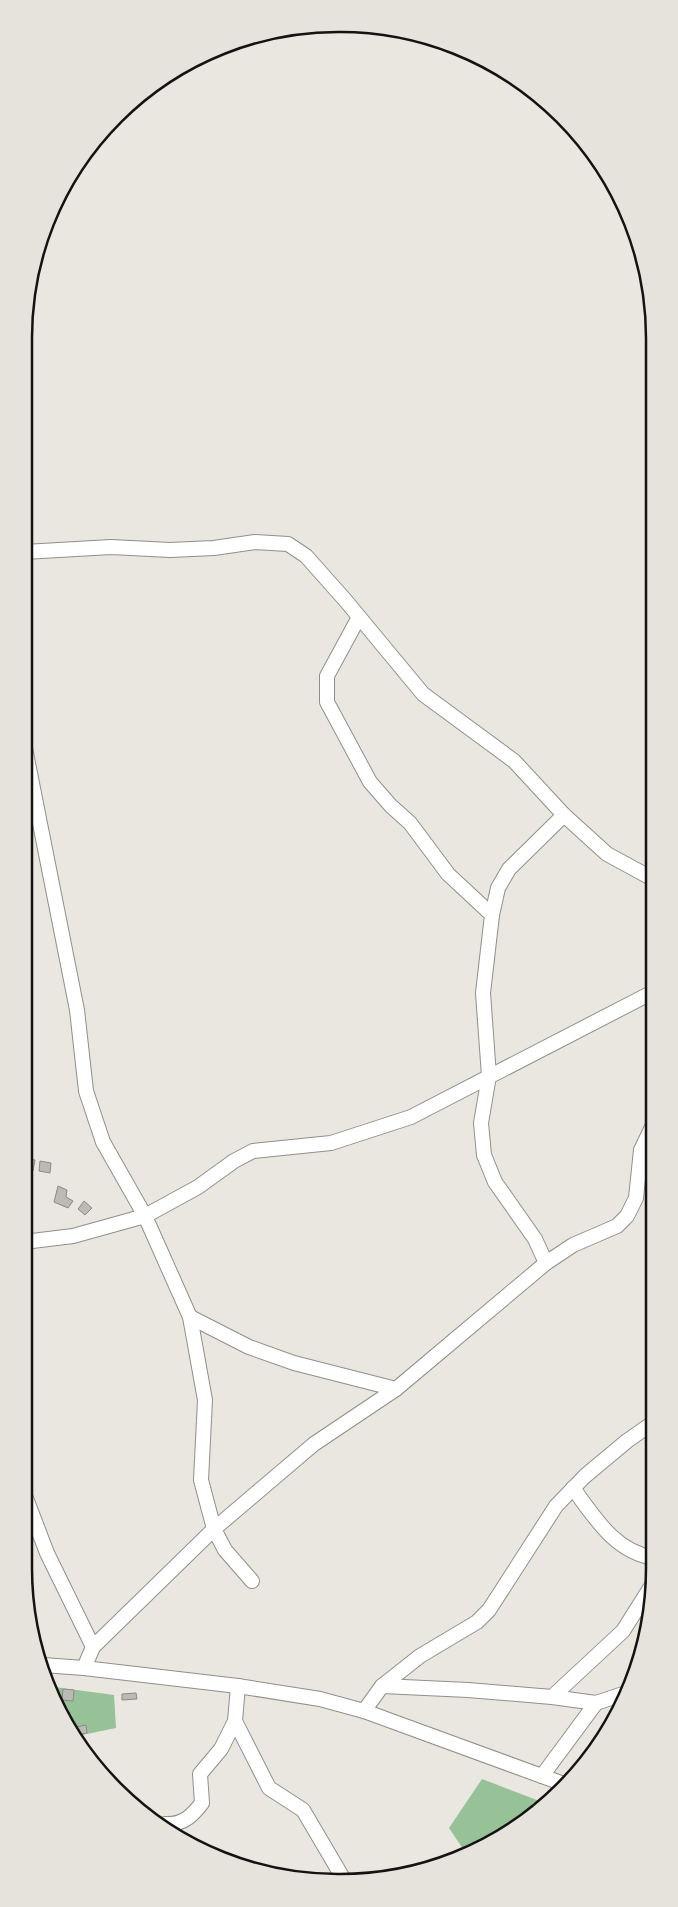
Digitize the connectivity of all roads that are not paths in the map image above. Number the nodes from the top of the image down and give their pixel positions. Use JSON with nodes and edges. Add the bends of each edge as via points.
{"nodes":[{"id":1,"x":32,"y":552,"type":"edge"},
{"id":2,"x":359,"y":617,"type":"junction"},
{"id":3,"x":32,"y":783,"type":"edge"},
{"id":4,"x":564,"y":815,"type":"junction"},
{"id":5,"x":646,"y":875,"type":"edge"},
{"id":6,"x":492,"y":915,"type":"junction"},
{"id":7,"x":646,"y":996,"type":"edge"},
{"id":8,"x":489,"y":1076,"type":"junction"},
{"id":9,"x":646,"y":1140,"type":"edge"},
{"id":10,"x":145,"y":1216,"type":"junction"},
{"id":11,"x":32,"y":1241,"type":"edge"},
{"id":12,"x":546,"y":1263,"type":"junction"},
{"id":13,"x":190,"y":1317,"type":"junction"},
{"id":14,"x":396,"y":1389,"type":"junction"},
{"id":15,"x":646,"y":1428,"type":"edge"},
{"id":16,"x":573,"y":1488,"type":"junction"},
{"id":17,"x":32,"y":1513,"type":"edge"},
{"id":18,"x":214,"y":1529,"type":"junction"},
{"id":19,"x":646,"y":1557,"type":"edge"},
{"id":20,"x":252,"y":1581,"type":"dead end"},
{"id":21,"x":644,"y":1598,"type":"edge"},
{"id":22,"x":93,"y":1647,"type":"junction"},
{"id":23,"x":49,"y":1665,"type":"edge"},
{"id":24,"x":84,"y":1668,"type":"junction"},
{"id":25,"x":238,"y":1686,"type":"junction"},
{"id":26,"x":382,"y":1686,"type":"junction"},
{"id":27,"x":617,"y":1696,"type":"edge"},
{"id":28,"x":552,"y":1697,"type":"junction"},
{"id":29,"x":596,"y":1703,"type":"junction"},
{"id":30,"x":364,"y":1711,"type":"junction"},
{"id":31,"x":234,"y":1721,"type":"junction"},
{"id":32,"x":542,"y":1776,"type":"junction"},
{"id":33,"x":559,"y":1782,"type":"edge"},
{"id":34,"x":172,"y":1825,"type":"edge"},
{"id":35,"x":341,"y":1874,"type":"edge"}],
"edges":[{"from":1,"to":2,"type":"street","via":[[111,547],[170,550],[255,542],[288,544],[306,556]]},
{"from":2,"to":4,"type":"street","via":[[423,694],[514,760]]},
{"from":2,"to":6,"type":"street","via":[[327,676],[327,702],[370,782],[410,823],[448,874]]},
{"from":3,"to":10,"type":"street","via":[[77,1010],[86,1091],[103,1142]]},
{"from":4,"to":5,"type":"street","via":[[607,854]]},
{"from":4,"to":6,"type":"street","via":[[509,869],[498,888]]},
{"from":6,"to":8,"type":"street","via":[[483,993]]},
{"from":7,"to":8,"type":"street"},
{"from":8,"to":10,"type":"street","via":[[410,1117],[331,1143],[253,1151]]},
{"from":8,"to":12,"type":"street","via":[[481,1123],[484,1155],[495,1182],[535,1239]]},
{"from":9,"to":12,"type":"street","via":[[641,1150],[636,1198],[627,1216],[617,1226],[573,1245]]},
{"from":10,"to":11,"type":"street","via":[[73,1236]]},
{"from":10,"to":13,"type":"street"},
{"from":12,"to":14,"type":"street"},
{"from":13,"to":14,"type":"street","via":[[248,1347],[294,1363]]},
{"from":13,"to":18,"type":"street","via":[[205,1400],[201,1480]]},
{"from":14,"to":18,"type":"street","via":[[314,1444]]},
{"from":15,"to":16,"type":"street"},
{"from":16,"to":19,"type":"street","via":[[608,1534],[622,1546]]},
{"from":16,"to":26,"type":"street","via":[[556,1506],[489,1610],[477,1622],[420,1656]]},
{"from":17,"to":22,"type":"street"},
{"from":18,"to":20,"type":"street","via":[[225,1550]]},
{"from":18,"to":22,"type":"street"},
{"from":21,"to":28,"type":"street","via":[[623,1631]]},
{"from":22,"to":24,"type":"street"},
{"from":23,"to":24,"type":"street"},
{"from":24,"to":25,"type":"street"},
{"from":25,"to":30,"type":"street"},
{"from":25,"to":31,"type":"street"},
{"from":26,"to":28,"type":"street"},
{"from":26,"to":30,"type":"street"},
{"from":27,"to":29,"type":"street"},
{"from":28,"to":29,"type":"street"},
{"from":29,"to":32,"type":"street"},
{"from":30,"to":32,"type":"street"},
{"from":31,"to":34,"type":"street","via":[[221,1750],[200,1774],[202,1803],[190,1818]]},
{"from":31,"to":35,"type":"street","via":[[268,1788],[303,1810]]},
{"from":32,"to":33,"type":"street"}]}
